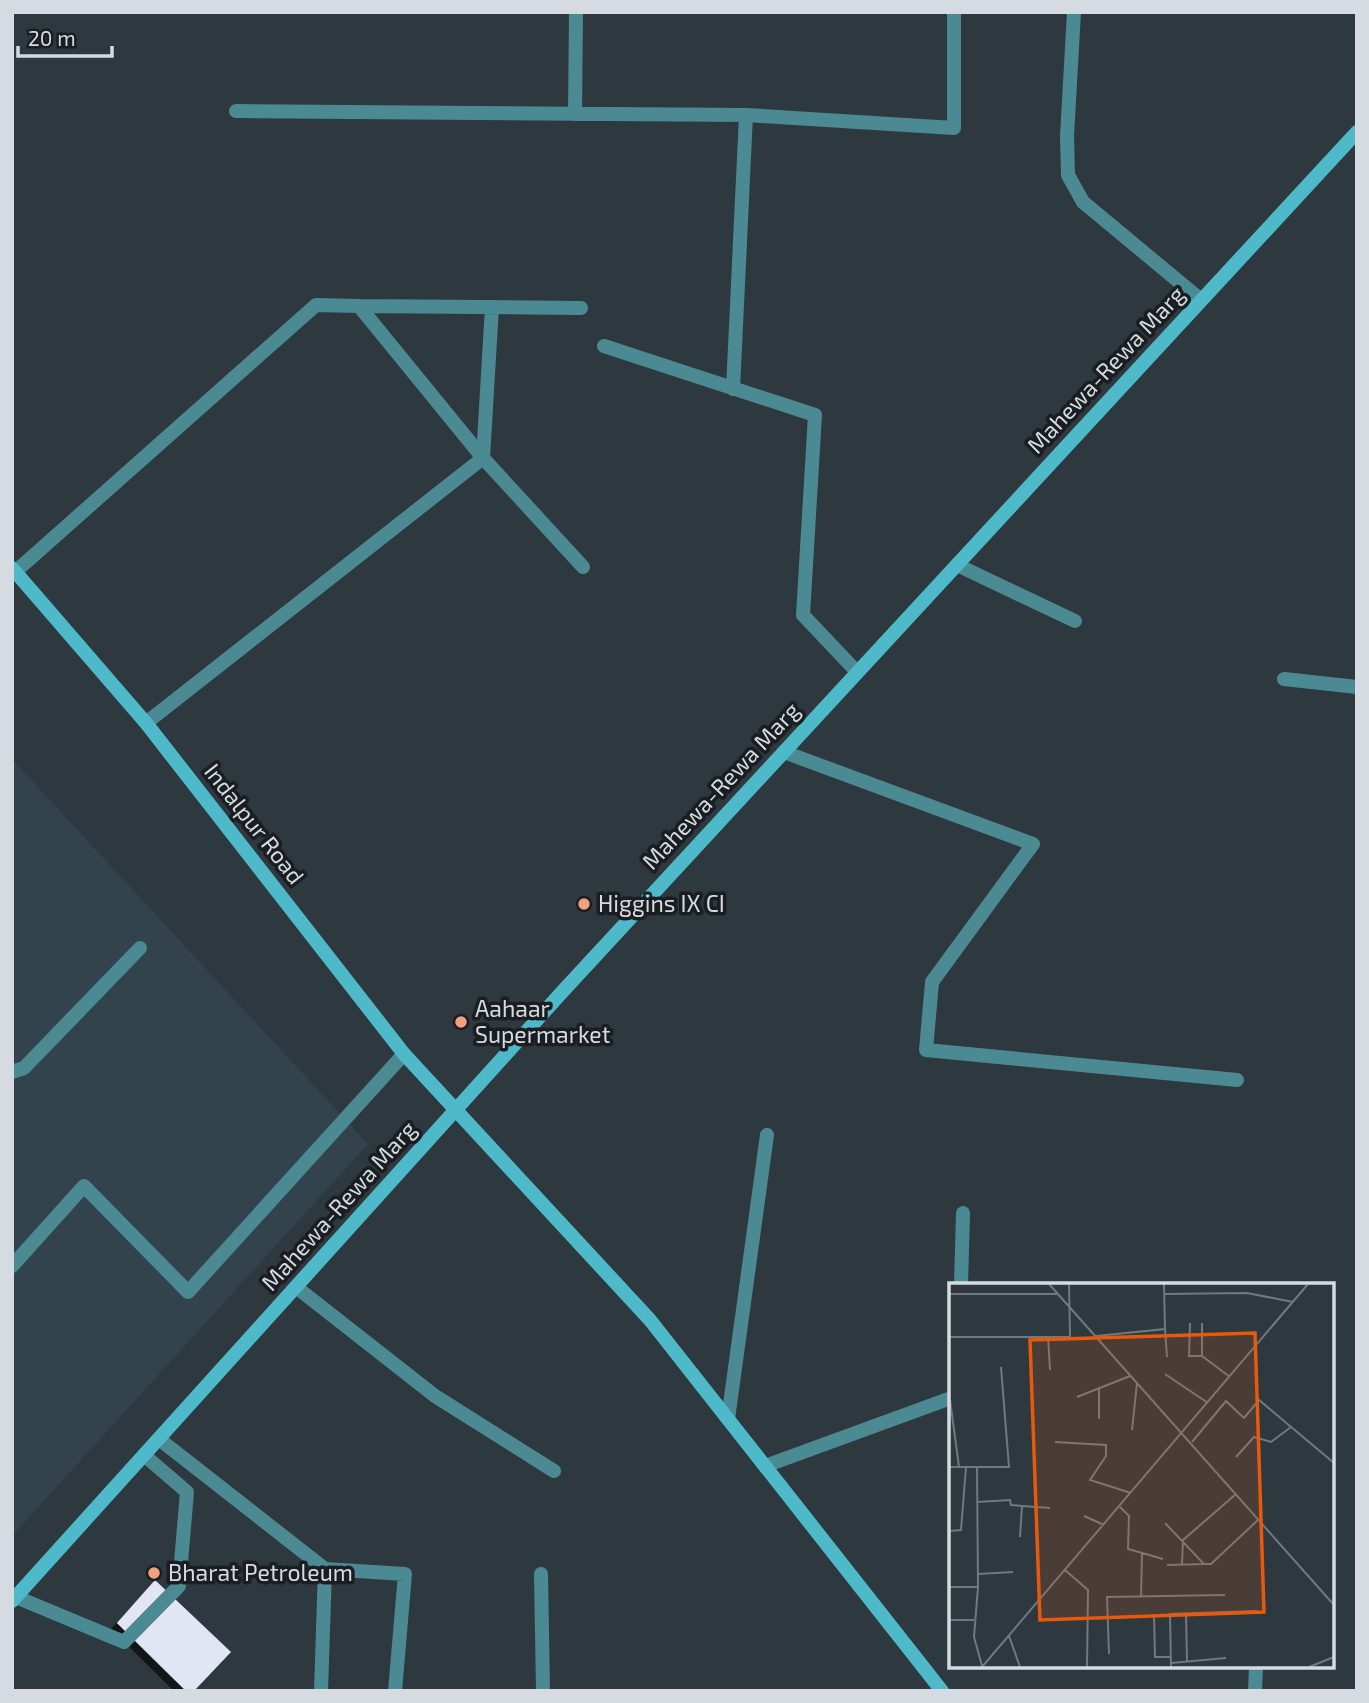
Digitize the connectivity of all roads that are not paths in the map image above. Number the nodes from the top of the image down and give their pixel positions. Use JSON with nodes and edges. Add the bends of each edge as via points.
{"nodes":[{"id":1,"x":576,"y":12,"type":"edge"},
{"id":2,"x":954,"y":12,"type":"edge"},
{"id":3,"x":1074,"y":12,"type":"edge"},
{"id":4,"x":236,"y":111,"type":"dead end"},
{"id":5,"x":575,"y":114,"type":"junction"},
{"id":6,"x":746,"y":115,"type":"junction"},
{"id":7,"x":1357,"y":132,"type":"edge"},
{"id":8,"x":1201,"y":300,"type":"junction"},
{"id":9,"x":359,"y":306,"type":"junction"},
{"id":10,"x":492,"y":307,"type":"junction"},
{"id":11,"x":581,"y":309,"type":"dead end"},
{"id":12,"x":604,"y":346,"type":"dead end"},
{"id":13,"x":733,"y":388,"type":"junction"},
{"id":14,"x":483,"y":458,"type":"junction"},
{"id":15,"x":957,"y":565,"type":"junction"},
{"id":16,"x":583,"y":566,"type":"dead end"},
{"id":17,"x":14,"y":570,"type":"edge"},
{"id":18,"x":1075,"y":621,"type":"dead end"},
{"id":19,"x":857,"y":672,"type":"junction"},
{"id":20,"x":1284,"y":679,"type":"dead end"},
{"id":21,"x":1357,"y":687,"type":"edge"},
{"id":22,"x":146,"y":723,"type":"junction"},
{"id":23,"x":784,"y":752,"type":"junction"},
{"id":24,"x":140,"y":948,"type":"dead end"},
{"id":25,"x":404,"y":1054,"type":"junction"},
{"id":26,"x":12,"y":1072,"type":"edge"},
{"id":27,"x":1237,"y":1080,"type":"dead end"},
{"id":28,"x":456,"y":1110,"type":"junction"},
{"id":29,"x":767,"y":1135,"type":"dead end"},
{"id":30,"x":963,"y":1213,"type":"dead end"},
{"id":31,"x":12,"y":1266,"type":"edge"},
{"id":32,"x":961,"y":1283,"type":"edge"},
{"id":33,"x":296,"y":1287,"type":"junction"},
{"id":34,"x":949,"y":1399,"type":"edge"},
{"id":35,"x":728,"y":1419,"type":"junction"},
{"id":36,"x":159,"y":1440,"type":"junction"},
{"id":37,"x":144,"y":1455,"type":"junction"},
{"id":38,"x":765,"y":1466,"type":"junction"},
{"id":39,"x":554,"y":1471,"type":"dead end"},
{"id":40,"x":325,"y":1569,"type":"junction"},
{"id":41,"x":541,"y":1574,"type":"dead end"},
{"id":42,"x":14,"y":1599,"type":"edge"},
{"id":43,"x":1256,"y":1668,"type":"edge"},
{"id":44,"x":321,"y":1691,"type":"edge"},
{"id":45,"x":395,"y":1691,"type":"edge"},
{"id":46,"x":543,"y":1691,"type":"edge"},
{"id":47,"x":942,"y":1691,"type":"edge"},
{"id":48,"x":1255,"y":1691,"type":"edge"}],
"edges":[{"from":1,"to":5,"type":"street"},
{"from":2,"to":6,"type":"street","via":[[954,128]]},
{"from":3,"to":8,"type":"street","via":[[1068,176],[1083,202]]},
{"from":4,"to":5,"type":"street"},
{"from":5,"to":6,"type":"street"},
{"from":6,"to":13,"type":"street"},
{"from":7,"to":8,"type":"main road","name":"Mahewa-Rewa Marg"},
{"from":8,"to":15,"type":"main road","name":"Mahewa-Rewa Marg"},
{"from":9,"to":10,"type":"street"},
{"from":9,"to":14,"type":"street"},
{"from":9,"to":17,"type":"street","via":[[316,305]]},
{"from":10,"to":11,"type":"street"},
{"from":10,"to":14,"type":"street"},
{"from":12,"to":13,"type":"street"},
{"from":13,"to":19,"type":"street","via":[[815,415],[803,615]]},
{"from":14,"to":16,"type":"street"},
{"from":14,"to":22,"type":"street"},
{"from":15,"to":18,"type":"street"},
{"from":15,"to":19,"type":"main road","name":"Mahewa-Rewa Marg"},
{"from":17,"to":22,"type":"main road","name":"Indalpur Road"},
{"from":19,"to":23,"type":"main road","name":"Mahewa-Rewa Marg"},
{"from":20,"to":21,"type":"street"},
{"from":22,"to":25,"type":"main road","name":"Indalpur Road"},
{"from":23,"to":27,"type":"street","via":[[1033,844],[932,982],[926,1051]]},
{"from":23,"to":28,"type":"main road","name":"Mahewa-Rewa Marg"},
{"from":24,"to":26,"type":"street","via":[[24,1068]]},
{"from":25,"to":28,"type":"main road","name":"Indalpur Road"},
{"from":25,"to":31,"type":"street","via":[[188,1292],[84,1186]]},
{"from":28,"to":33,"type":"main road","name":"Mahewa-Rewa Marg"},
{"from":28,"to":35,"type":"main road","name":"Indalpur Road","via":[[650,1320]]},
{"from":29,"to":35,"type":"street"},
{"from":30,"to":32,"type":"street"},
{"from":33,"to":36,"type":"main road","name":"Mahewa-Rewa Marg"},
{"from":33,"to":39,"type":"street","via":[[435,1396]]},
{"from":34,"to":38,"type":"street"},
{"from":35,"to":38,"type":"main road","name":"Indalpur Road"},
{"from":36,"to":37,"type":"main road","name":"Mahewa-Rewa Marg"},
{"from":36,"to":40,"type":"street"},
{"from":37,"to":42,"type":"main road","name":"Mahewa-Rewa Marg"},
{"from":37,"to":42,"type":"street","via":[[187,1492],[179,1586],[124,1642]]},
{"from":38,"to":47,"type":"main road","name":"Indalpur Road"},
{"from":40,"to":44,"type":"street"},
{"from":40,"to":45,"type":"street","via":[[405,1574]]},
{"from":41,"to":46,"type":"street"},
{"from":43,"to":48,"type":"street"}]}
